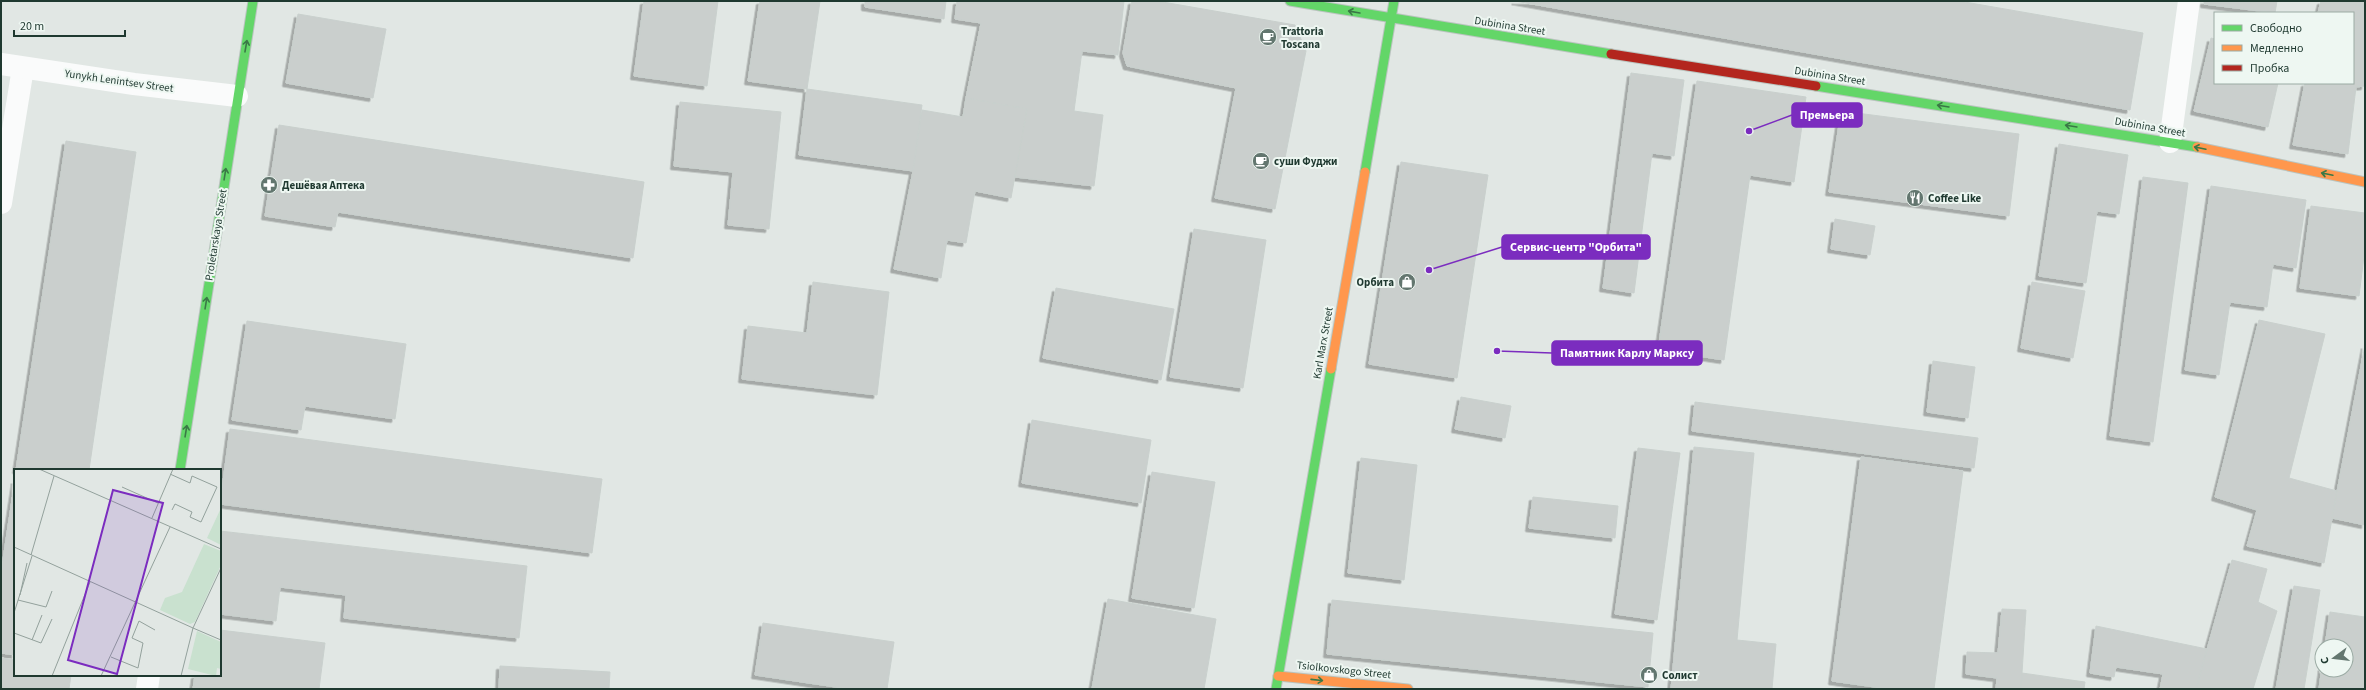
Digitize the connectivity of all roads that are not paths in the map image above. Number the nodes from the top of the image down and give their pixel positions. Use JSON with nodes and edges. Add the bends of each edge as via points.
{"nodes":[{"id":1,"x":253,"y":1,"type":"edge"},
{"id":2,"x":1290,"y":1,"type":"edge"},
{"id":3,"x":1394,"y":1,"type":"edge"},
{"id":4,"x":2189,"y":1,"type":"edge"},
{"id":5,"x":1392,"y":18,"type":"junction"},
{"id":6,"x":1,"y":64,"type":"edge"},
{"id":7,"x":23,"y":68,"type":"junction"},
{"id":8,"x":237,"y":96,"type":"junction"},
{"id":9,"x":2170,"y":142,"type":"junction"},
{"id":10,"x":2365,"y":182,"type":"edge"},
{"id":11,"x":1,"y":203,"type":"edge"},
{"id":12,"x":180,"y":469,"type":"edge"},
{"id":13,"x":150,"y":676,"type":"edge"},
{"id":14,"x":1278,"y":676,"type":"junction"},
{"id":15,"x":147,"y":689,"type":"edge"},
{"id":16,"x":1276,"y":689,"type":"edge"},
{"id":17,"x":1408,"y":689,"type":"edge"}],
"edges":[{"from":8,"to":1,"type":"street","name":"Proletarskaya Street","one_way":true},
{"from":5,"to":2,"type":"street","name":"Dubinina Street","one_way":true},
{"from":3,"to":5,"type":"street","name":"Karl Marx Street"},
{"from":4,"to":9,"type":"street"},
{"from":9,"to":5,"type":"street","name":"Dubinina Street","one_way":true},
{"from":5,"to":14,"type":"street","name":"Karl Marx Street"},
{"from":6,"to":7,"type":"street","name":"Yunykh Lenintsev Street"},
{"from":7,"to":8,"type":"street","name":"Yunykh Lenintsev Street"},
{"from":7,"to":11,"type":"street"},
{"from":12,"to":8,"type":"street","name":"Proletarskaya Street","one_way":true},
{"from":10,"to":9,"type":"street","name":"Dubinina Street","one_way":true},
{"from":13,"to":15,"type":"street"},
{"from":14,"to":16,"type":"street","name":"Karl Marx Street"},
{"from":14,"to":17,"type":"street","name":"Tsiolkovskogo Street","one_way":true}]}
